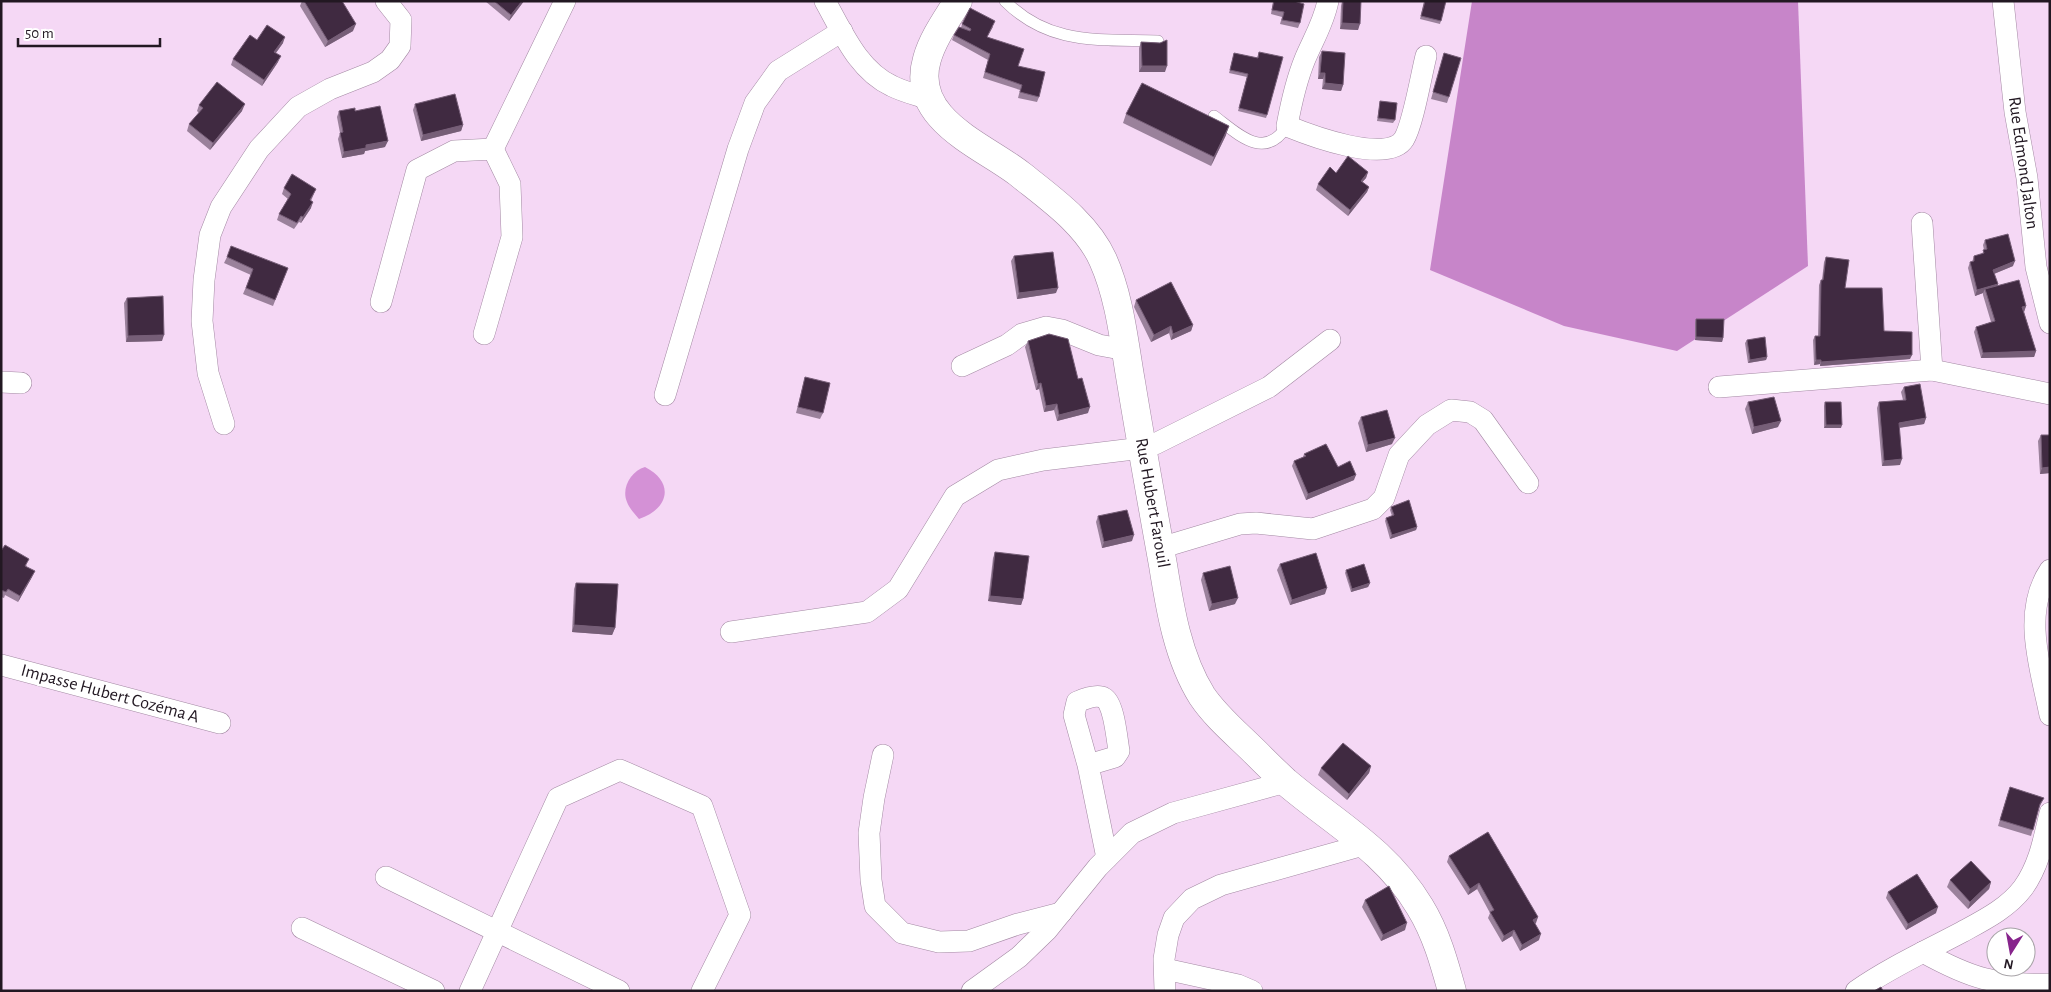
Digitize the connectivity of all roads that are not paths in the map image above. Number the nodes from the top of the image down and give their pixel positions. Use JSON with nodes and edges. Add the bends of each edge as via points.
{"nodes":[{"id":1,"x":386,"y":1,"type":"edge"},
{"id":2,"x":565,"y":1,"type":"edge"},
{"id":3,"x":825,"y":1,"type":"edge"},
{"id":4,"x":958,"y":1,"type":"edge"},
{"id":5,"x":1005,"y":1,"type":"edge"},
{"id":6,"x":1328,"y":1,"type":"edge"},
{"id":7,"x":2003,"y":1,"type":"edge"},
{"id":8,"x":842,"y":31,"type":"junction"},
{"id":9,"x":1158,"y":41,"type":"edge"},
{"id":10,"x":1426,"y":56,"type":"dead end"},
{"id":11,"x":929,"y":99,"type":"junction"},
{"id":12,"x":1214,"y":116,"type":"edge"},
{"id":13,"x":1287,"y":126,"type":"junction"},
{"id":14,"x":493,"y":149,"type":"junction"},
{"id":15,"x":1922,"y":223,"type":"dead end"},
{"id":16,"x":380,"y":302,"type":"dead end"},
{"id":17,"x":2050,"y":323,"type":"edge"},
{"id":18,"x":484,"y":334,"type":"dead end"},
{"id":19,"x":1330,"y":340,"type":"dead end"},
{"id":20,"x":1126,"y":350,"type":"junction"},
{"id":21,"x":962,"y":366,"type":"dead end"},
{"id":22,"x":1932,"y":370,"type":"junction"},
{"id":23,"x":1719,"y":387,"type":"dead end"},
{"id":24,"x":2050,"y":394,"type":"edge"},
{"id":25,"x":665,"y":395,"type":"dead end"},
{"id":26,"x":224,"y":424,"type":"dead end"},
{"id":27,"x":1142,"y":448,"type":"junction"},
{"id":28,"x":1528,"y":483,"type":"dead end"},
{"id":29,"x":1160,"y":548,"type":"junction"},
{"id":30,"x":2050,"y":570,"type":"edge"},
{"id":31,"x":731,"y":632,"type":"dead end"},
{"id":32,"x":1,"y":665,"type":"edge"},
{"id":33,"x":2050,"y":716,"type":"edge"},
{"id":34,"x":220,"y":723,"type":"dead end"},
{"id":35,"x":883,"y":755,"type":"dead end"},
{"id":36,"x":1088,"y":765,"type":"dead end"},
{"id":37,"x":1286,"y":782,"type":"junction"},
{"id":38,"x":2050,"y":813,"type":"edge"},
{"id":39,"x":1367,"y":844,"type":"junction"},
{"id":40,"x":1107,"y":858,"type":"junction"},
{"id":41,"x":386,"y":877,"type":"dead end"},
{"id":42,"x":1061,"y":913,"type":"junction"},
{"id":43,"x":302,"y":928,"type":"dead end"},
{"id":44,"x":498,"y":932,"type":"junction"},
{"id":45,"x":1923,"y":952,"type":"junction"},
{"id":46,"x":1165,"y":969,"type":"junction"},
{"id":47,"x":2050,"y":984,"type":"edge"},
{"id":48,"x":434,"y":991,"type":"edge"},
{"id":49,"x":470,"y":991,"type":"edge"},
{"id":50,"x":619,"y":991,"type":"edge"},
{"id":51,"x":702,"y":991,"type":"edge"},
{"id":52,"x":972,"y":991,"type":"edge"},
{"id":53,"x":1165,"y":991,"type":"edge"},
{"id":54,"x":1252,"y":991,"type":"edge"},
{"id":55,"x":1452,"y":991,"type":"edge"},
{"id":56,"x":1856,"y":991,"type":"edge"}],
"edges":[{"from":1,"to":26,"type":"street","via":[[401,20],[400,46],[390,60],[373,72],[330,89],[298,107],[259,149],[221,207],[210,235],[202,322],[208,374]]},
{"from":2,"to":14,"type":"street"},
{"from":3,"to":8,"type":"street"},
{"from":4,"to":11,"type":"street","name":"Rue Hubert Farouil","via":[[926,60],[925,80]]},
{"from":5,"to":9,"type":"lane","via":[[1029,21],[1056,34]]},
{"from":6,"to":13,"type":"street","via":[[1292,97]]},
{"from":7,"to":17,"type":"street","name":"Rue Edmond Jalton","via":[[2036,267]]},
{"from":8,"to":11,"type":"street","via":[[871,73],[892,86]]},
{"from":8,"to":25,"type":"street","via":[[778,71],[755,103],[738,149]]},
{"from":10,"to":13,"type":"street","via":[[1409,126],[1397,146],[1387,150],[1362,148],[1312,136]]},
{"from":11,"to":20,"type":"street","name":"Rue Hubert Farouil","via":[[940,118],[968,141],[1019,173],[1082,226],[1102,258],[1112,284]]},
{"from":12,"to":13,"type":"lane","via":[[1250,142],[1260,144],[1281,135]]},
{"from":14,"to":16,"type":"street","via":[[454,151],[417,170]]},
{"from":14,"to":18,"type":"street","via":[[510,184],[512,237]]},
{"from":15,"to":22,"type":"street"},
{"from":19,"to":27,"type":"street","via":[[1269,387],[1198,424]]},
{"from":20,"to":21,"type":"street","via":[[1099,345],[1046,327],[1022,334],[1007,346]]},
{"from":20,"to":27,"type":"street","name":"Rue Hubert Farouil"},
{"from":22,"to":23,"type":"street"},
{"from":22,"to":24,"type":"street"},
{"from":27,"to":29,"type":"street","name":"Rue Hubert Farouil"},
{"from":27,"to":31,"type":"street","via":[[1043,460],[998,470],[955,496],[898,589],[867,612]]},
{"from":28,"to":29,"type":"street","via":[[1483,420],[1470,412],[1451,410],[1427,425],[1399,455],[1384,498],[1373,509],[1313,529],[1240,524]]},
{"from":29,"to":37,"type":"street","name":"Rue Hubert Farouil","via":[[1171,614],[1190,672],[1203,698]]},
{"from":30,"to":33,"type":"street","via":[[2038,593],[2034,629]]},
{"from":32,"to":34,"type":"street","name":"Impasse Hubert Cozéma A"},
{"from":35,"to":42,"type":"street","via":[[869,833],[871,880],[875,906],[902,933],[939,942],[969,941]]},
{"from":36,"to":40,"type":"street"},
{"from":37,"to":39,"type":"street","name":"Rue Hubert Farouil"},
{"from":37,"to":40,"type":"street","via":[[1173,813],[1132,833]]},
{"from":38,"to":45,"type":"street","via":[[2041,851],[2023,888],[1987,918]]},
{"from":39,"to":46,"type":"street","via":[[1221,885],[1192,899],[1174,918],[1168,935]]},
{"from":39,"to":55,"type":"street","name":"Rue Hubert Farouil","via":[[1398,877],[1420,908],[1439,946]]},
{"from":40,"to":42,"type":"street"},
{"from":41,"to":44,"type":"street"},
{"from":42,"to":52,"type":"street","via":[[1019,956]]},
{"from":43,"to":48,"type":"street"},
{"from":44,"to":49,"type":"street"},
{"from":44,"to":50,"type":"street"},
{"from":44,"to":51,"type":"street","via":[[558,798],[620,770],[702,806],[740,915]]},
{"from":45,"to":47,"type":"street","via":[[1957,970],[1989,981],[2019,985]]},
{"from":45,"to":56,"type":"street"},
{"from":46,"to":53,"type":"street"},
{"from":46,"to":54,"type":"street"}]}
